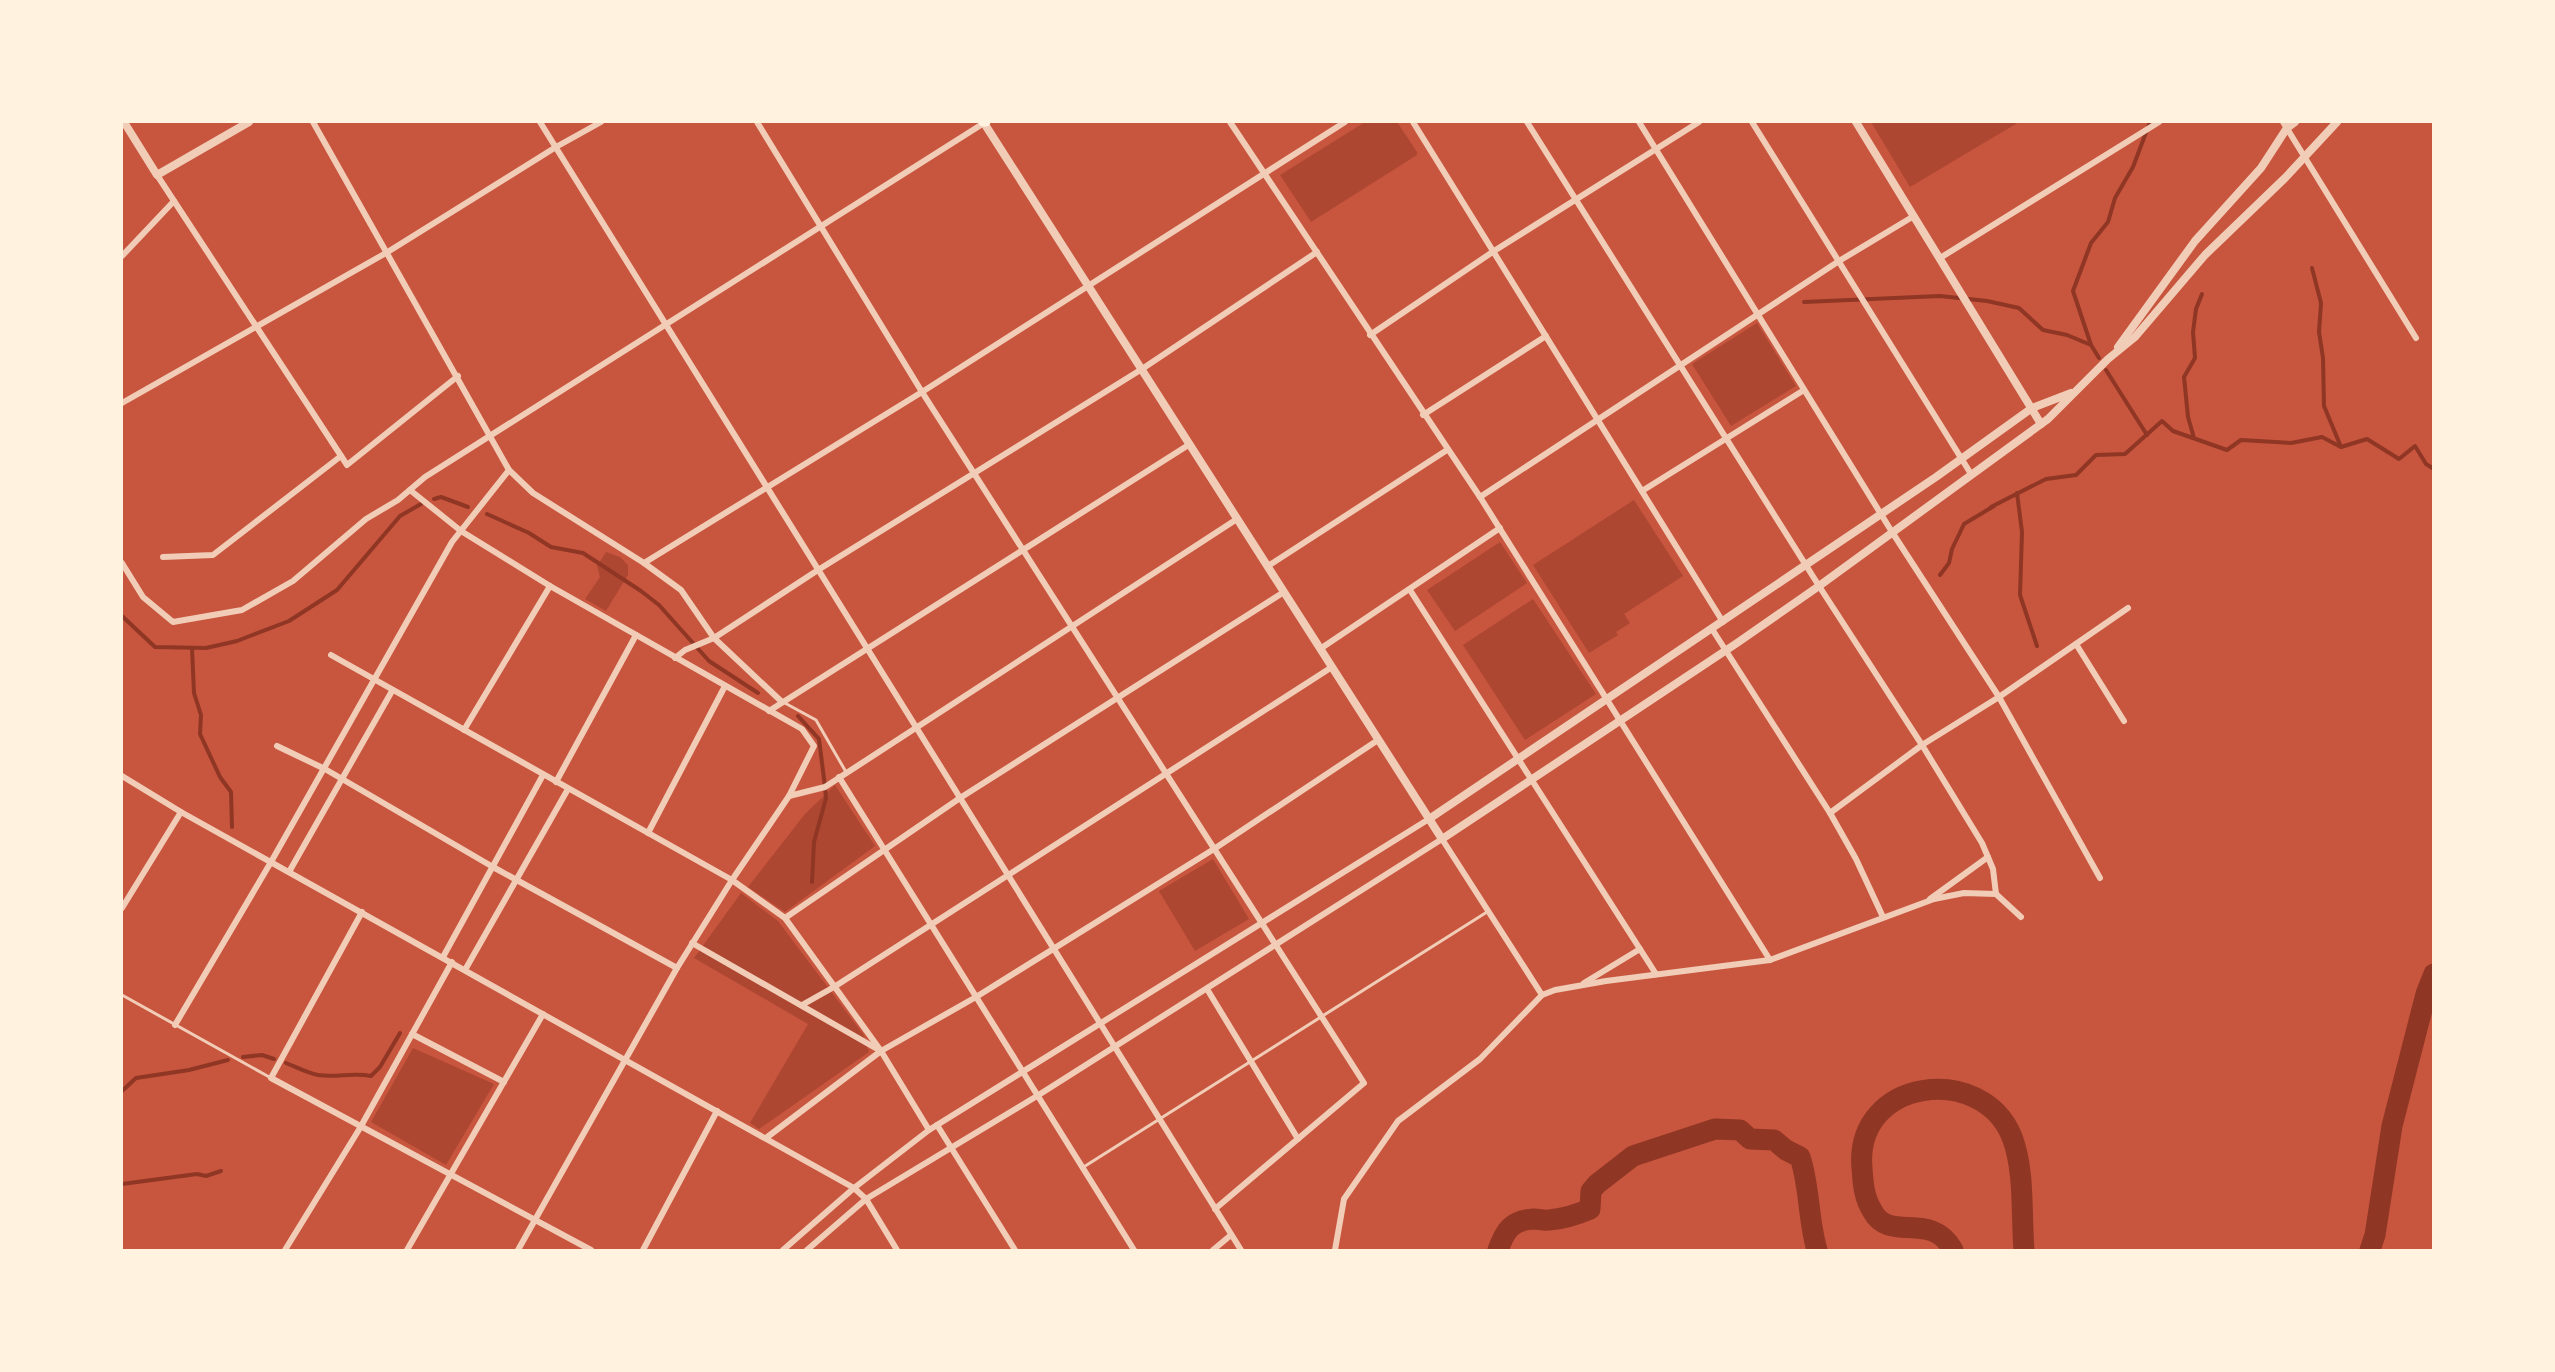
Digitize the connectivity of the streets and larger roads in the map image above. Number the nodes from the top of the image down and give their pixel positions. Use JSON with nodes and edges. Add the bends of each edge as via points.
{"nodes":[{"id":1,"x":124,"y":122,"type":"edge"},
{"id":2,"x":249,"y":122,"type":"edge"},
{"id":3,"x":313,"y":122,"type":"edge"},
{"id":4,"x":540,"y":122,"type":"edge"},
{"id":5,"x":601,"y":122,"type":"edge"},
{"id":6,"x":757,"y":122,"type":"edge"},
{"id":7,"x":984,"y":122,"type":"edge"},
{"id":8,"x":1230,"y":122,"type":"edge"},
{"id":9,"x":1345,"y":122,"type":"edge"},
{"id":10,"x":1413,"y":122,"type":"edge"},
{"id":11,"x":1527,"y":122,"type":"edge"},
{"id":12,"x":1639,"y":122,"type":"edge"},
{"id":13,"x":1699,"y":122,"type":"edge"},
{"id":14,"x":1752,"y":122,"type":"edge"},
{"id":15,"x":1856,"y":122,"type":"edge"},
{"id":16,"x":2159,"y":122,"type":"edge"},
{"id":17,"x":2295,"y":122,"type":"edge"},
{"id":18,"x":2337,"y":122,"type":"edge"},
{"id":19,"x":2285,"y":125,"type":"edge"},
{"id":20,"x":556,"y":147,"type":"junction"},
{"id":21,"x":1655,"y":148,"type":"junction"},
{"id":22,"x":2305,"y":156,"type":"junction"},
{"id":23,"x":1265,"y":173,"type":"junction"},
{"id":24,"x":157,"y":175,"type":"junction"},
{"id":25,"x":1575,"y":199,"type":"junction"},
{"id":26,"x":174,"y":201,"type":"junction"},
{"id":27,"x":1914,"y":216,"type":"junction"},
{"id":28,"x":819,"y":225,"type":"junction"},
{"id":29,"x":1494,"y":251,"type":"junction"},
{"id":30,"x":1317,"y":252,"type":"junction"},
{"id":31,"x":386,"y":253,"type":"junction"},
{"id":32,"x":122,"y":256,"type":"edge"},
{"id":33,"x":1940,"y":258,"type":"junction"},
{"id":34,"x":1839,"y":261,"type":"junction"},
{"id":35,"x":1088,"y":285,"type":"junction"},
{"id":36,"x":1758,"y":314,"type":"junction"},
{"id":37,"x":666,"y":326,"type":"junction"},
{"id":38,"x":256,"y":327,"type":"junction"},
{"id":39,"x":1370,"y":334,"type":"junction"},
{"id":40,"x":1546,"y":336,"type":"junction"},
{"id":41,"x":2416,"y":338,"type":"dead end"},
{"id":42,"x":2108,"y":359,"type":"junction"},
{"id":43,"x":1680,"y":364,"type":"junction"},
{"id":44,"x":1142,"y":369,"type":"junction"},
{"id":45,"x":458,"y":376,"type":"junction"},
{"id":46,"x":1804,"y":390,"type":"junction"},
{"id":47,"x":922,"y":392,"type":"junction"},
{"id":48,"x":2074,"y":392,"type":"junction"},
{"id":49,"x":122,"y":403,"type":"edge"},
{"id":50,"x":2032,"y":408,"type":"junction"},
{"id":51,"x":1423,"y":415,"type":"junction"},
{"id":52,"x":1597,"y":418,"type":"junction"},
{"id":53,"x":2041,"y":424,"type":"junction"},
{"id":54,"x":492,"y":436,"type":"junction"},
{"id":55,"x":1726,"y":438,"type":"junction"},
{"id":56,"x":1190,"y":444,"type":"junction"},
{"id":57,"x":1446,"y":450,"type":"junction"},
{"id":58,"x":341,"y":456,"type":"junction"},
{"id":59,"x":1960,"y":458,"type":"junction"},
{"id":60,"x":509,"y":470,"type":"junction"},
{"id":61,"x":973,"y":473,"type":"junction"},
{"id":62,"x":1971,"y":474,"type":"junction"},
{"id":63,"x":768,"y":489,"type":"junction"},
{"id":64,"x":410,"y":490,"type":"junction"},
{"id":65,"x":1642,"y":491,"type":"junction"},
{"id":66,"x":1479,"y":497,"type":"junction"},
{"id":67,"x":1881,"y":514,"type":"junction"},
{"id":68,"x":1237,"y":519,"type":"junction"},
{"id":69,"x":1500,"y":528,"type":"junction"},
{"id":70,"x":461,"y":531,"type":"junction"},
{"id":71,"x":1892,"y":532,"type":"junction"},
{"id":72,"x":1023,"y":550,"type":"junction"},
{"id":73,"x":163,"y":558,"type":"dead end"},
{"id":74,"x":122,"y":562,"type":"edge"},
{"id":75,"x":644,"y":563,"type":"junction"},
{"id":76,"x":1806,"y":565,"type":"junction"},
{"id":77,"x":1268,"y":566,"type":"junction"},
{"id":78,"x":818,"y":570,"type":"junction"},
{"id":79,"x":550,"y":586,"type":"junction"},
{"id":80,"x":1819,"y":586,"type":"junction"},
{"id":81,"x":1410,"y":590,"type":"junction"},
{"id":82,"x":1284,"y":592,"type":"junction"},
{"id":83,"x":2128,"y":609,"type":"dead end"},
{"id":84,"x":1723,"y":622,"type":"junction"},
{"id":85,"x":1071,"y":627,"type":"junction"},
{"id":86,"x":1712,"y":629,"type":"junction"},
{"id":87,"x":636,"y":635,"type":"junction"},
{"id":88,"x":714,"y":638,"type":"junction"},
{"id":89,"x":2076,"y":644,"type":"junction"},
{"id":90,"x":867,"y":649,"type":"junction"},
{"id":91,"x":1320,"y":649,"type":"junction"},
{"id":92,"x":1726,"y":650,"type":"junction"},
{"id":93,"x":331,"y":656,"type":"dead end"},
{"id":94,"x":675,"y":658,"type":"junction"},
{"id":95,"x":1332,"y":667,"type":"junction"},
{"id":96,"x":375,"y":681,"type":"junction"},
{"id":97,"x":725,"y":686,"type":"junction"},
{"id":98,"x":392,"y":690,"type":"junction"},
{"id":99,"x":1999,"y":697,"type":"junction"},
{"id":100,"x":1118,"y":699,"type":"junction"},
{"id":101,"x":1606,"y":699,"type":"junction"},
{"id":102,"x":782,"y":702,"type":"junction"},
{"id":103,"x":769,"y":711,"type":"junction"},
{"id":104,"x":1620,"y":721,"type":"junction"},
{"id":105,"x":2124,"y":721,"type":"dead end"},
{"id":106,"x":915,"y":727,"type":"junction"},
{"id":107,"x":464,"y":730,"type":"junction"},
{"id":108,"x":1378,"y":740,"type":"junction"},
{"id":109,"x":1922,"y":745,"type":"junction"},
{"id":110,"x":277,"y":746,"type":"dead end"},
{"id":111,"x":1518,"y":759,"type":"junction"},
{"id":112,"x":324,"y":769,"type":"junction"},
{"id":113,"x":1166,"y":774,"type":"junction"},
{"id":114,"x":543,"y":775,"type":"junction"},
{"id":115,"x":122,"y":776,"type":"edge"},
{"id":116,"x":839,"y":777,"type":"junction"},
{"id":117,"x":340,"y":778,"type":"junction"},
{"id":118,"x":1532,"y":780,"type":"junction"},
{"id":119,"x":556,"y":782,"type":"junction"},
{"id":120,"x":568,"y":789,"type":"junction"},
{"id":121,"x":789,"y":796,"type":"junction"},
{"id":122,"x":960,"y":798,"type":"junction"},
{"id":123,"x":181,"y":812,"type":"junction"},
{"id":124,"x":1830,"y":813,"type":"junction"},
{"id":125,"x":1429,"y":819,"type":"junction"},
{"id":126,"x":648,"y":833,"type":"junction"},
{"id":127,"x":1442,"y":839,"type":"junction"},
{"id":128,"x":883,"y":849,"type":"junction"},
{"id":129,"x":1214,"y":849,"type":"junction"},
{"id":130,"x":1988,"y":857,"type":"junction"},
{"id":131,"x":271,"y":862,"type":"junction"},
{"id":132,"x":493,"y":867,"type":"junction"},
{"id":133,"x":289,"y":872,"type":"junction"},
{"id":134,"x":1007,"y":875,"type":"junction"},
{"id":135,"x":2100,"y":878,"type":"dead end"},
{"id":136,"x":516,"y":880,"type":"junction"},
{"id":137,"x":732,"y":880,"type":"junction"},
{"id":138,"x":1996,"y":894,"type":"junction"},
{"id":139,"x":1924,"y":903,"type":"junction"},
{"id":140,"x":122,"y":908,"type":"edge"},
{"id":141,"x":362,"y":912,"type":"junction"},
{"id":142,"x":1883,"y":917,"type":"junction"},
{"id":143,"x":2021,"y":917,"type":"dead end"},
{"id":144,"x":784,"y":918,"type":"junction"},
{"id":145,"x":1260,"y":922,"type":"junction"},
{"id":146,"x":930,"y":924,"type":"junction"},
{"id":147,"x":692,"y":943,"type":"junction"},
{"id":148,"x":1275,"y":945,"type":"junction"},
{"id":149,"x":1053,"y":949,"type":"junction"},
{"id":150,"x":1640,"y":949,"type":"junction"},
{"id":151,"x":443,"y":957,"type":"junction"},
{"id":152,"x":1770,"y":960,"type":"junction"},
{"id":153,"x":452,"y":962,"type":"junction"},
{"id":154,"x":677,"y":968,"type":"junction"},
{"id":155,"x":465,"y":970,"type":"junction"},
{"id":156,"x":1656,"y":974,"type":"junction"},
{"id":157,"x":834,"y":987,"type":"junction"},
{"id":158,"x":1579,"y":987,"type":"junction"},
{"id":159,"x":1207,"y":989,"type":"junction"},
{"id":160,"x":1542,"y":995,"type":"junction"},
{"id":161,"x":976,"y":997,"type":"junction"},
{"id":162,"x":802,"y":1005,"type":"junction"},
{"id":163,"x":543,"y":1014,"type":"junction"},
{"id":164,"x":1099,"y":1023,"type":"junction"},
{"id":165,"x":175,"y":1025,"type":"road end"},
{"id":166,"x":412,"y":1034,"type":"junction"},
{"id":167,"x":1114,"y":1047,"type":"junction"},
{"id":168,"x":881,"y":1051,"type":"junction"},
{"id":169,"x":625,"y":1060,"type":"junction"},
{"id":170,"x":1023,"y":1072,"type":"junction"},
{"id":171,"x":504,"y":1082,"type":"junction"},
{"id":172,"x":1037,"y":1096,"type":"junction"},
{"id":173,"x":717,"y":1111,"type":"junction"},
{"id":174,"x":937,"y":1125,"type":"junction"},
{"id":175,"x":360,"y":1128,"type":"junction"},
{"id":176,"x":929,"y":1130,"type":"junction"},
{"id":177,"x":766,"y":1138,"type":"junction"},
{"id":178,"x":1298,"y":1139,"type":"junction"},
{"id":179,"x":951,"y":1148,"type":"junction"},
{"id":180,"x":451,"y":1175,"type":"junction"},
{"id":181,"x":854,"y":1188,"type":"junction"},
{"id":182,"x":866,"y":1199,"type":"junction"},
{"id":183,"x":1215,"y":1209,"type":"junction"},
{"id":184,"x":536,"y":1220,"type":"junction"},
{"id":185,"x":1231,"y":1235,"type":"junction"},
{"id":186,"x":285,"y":1251,"type":"edge"},
{"id":187,"x":407,"y":1251,"type":"edge"},
{"id":188,"x":518,"y":1251,"type":"edge"},
{"id":189,"x":591,"y":1251,"type":"edge"},
{"id":190,"x":643,"y":1251,"type":"edge"},
{"id":191,"x":783,"y":1251,"type":"edge"},
{"id":192,"x":807,"y":1251,"type":"edge"},
{"id":193,"x":897,"y":1251,"type":"edge"},
{"id":194,"x":1016,"y":1251,"type":"edge"},
{"id":195,"x":1134,"y":1251,"type":"edge"},
{"id":196,"x":1213,"y":1251,"type":"edge"},
{"id":197,"x":1241,"y":1251,"type":"edge"},
{"id":198,"x":1335,"y":1251,"type":"edge"}],
"edges":[{"from":1,"to":24,"type":"street"},
{"from":2,"to":24,"type":"street"},
{"from":3,"to":31,"type":"street"},
{"from":4,"to":20,"type":"street"},
{"from":5,"to":20,"type":"street"},
{"from":6,"to":28,"type":"street"},
{"from":7,"to":28,"type":"street"},
{"from":7,"to":35,"type":"street"},
{"from":8,"to":23,"type":"street"},
{"from":9,"to":23,"type":"street"},
{"from":10,"to":29,"type":"street"},
{"from":11,"to":25,"type":"street"},
{"from":12,"to":21,"type":"street"},
{"from":13,"to":21,"type":"street"},
{"from":14,"to":34,"type":"street"},
{"from":15,"to":27,"type":"street"},
{"from":16,"to":33,"type":"street"},
{"from":17,"to":19,"type":"street"},
{"from":18,"to":22,"type":"street"},
{"from":19,"to":22,"type":"street"},
{"from":19,"to":42,"type":"street","via":[[2261,168],[2195,241]]},
{"from":20,"to":31,"type":"street"},
{"from":20,"to":37,"type":"street"},
{"from":21,"to":25,"type":"street"},
{"from":21,"to":36,"type":"street"},
{"from":22,"to":41,"type":"street"},
{"from":22,"to":42,"type":"street","via":[[2205,255],[2135,337]]},
{"from":23,"to":30,"type":"street"},
{"from":23,"to":35,"type":"street"},
{"from":24,"to":26,"type":"street"},
{"from":25,"to":29,"type":"street"},
{"from":25,"to":43,"type":"street"},
{"from":26,"to":32,"type":"street"},
{"from":26,"to":38,"type":"street"},
{"from":27,"to":33,"type":"street"},
{"from":27,"to":34,"type":"street"},
{"from":28,"to":37,"type":"street"},
{"from":28,"to":47,"type":"street"},
{"from":29,"to":39,"type":"street"},
{"from":29,"to":40,"type":"street"},
{"from":30,"to":39,"type":"street"},
{"from":30,"to":44,"type":"street"},
{"from":31,"to":38,"type":"street"},
{"from":31,"to":45,"type":"street"},
{"from":33,"to":50,"type":"street"},
{"from":34,"to":36,"type":"street"},
{"from":34,"to":59,"type":"street"},
{"from":35,"to":44,"type":"street"},
{"from":35,"to":47,"type":"street"},
{"from":36,"to":43,"type":"street"},
{"from":36,"to":46,"type":"street"},
{"from":37,"to":54,"type":"street"},
{"from":37,"to":63,"type":"street"},
{"from":38,"to":49,"type":"street"},
{"from":38,"to":58,"type":"street"},
{"from":39,"to":51,"type":"street"},
{"from":40,"to":51,"type":"street"},
{"from":40,"to":52,"type":"street"},
{"from":42,"to":48,"type":"street"},
{"from":43,"to":52,"type":"street"},
{"from":43,"to":55,"type":"street"},
{"from":44,"to":56,"type":"street"},
{"from":44,"to":61,"type":"street"},
{"from":45,"to":54,"type":"street"},
{"from":45,"to":58,"type":"street","via":[[347,465]]},
{"from":46,"to":55,"type":"street"},
{"from":46,"to":67,"type":"street"},
{"from":47,"to":61,"type":"street"},
{"from":47,"to":63,"type":"street"},
{"from":48,"to":50,"type":"street"},
{"from":48,"to":53,"type":"street"},
{"from":50,"to":53,"type":"street"},
{"from":50,"to":59,"type":"street"},
{"from":51,"to":57,"type":"street"},
{"from":52,"to":65,"type":"street"},
{"from":52,"to":66,"type":"street"},
{"from":53,"to":62,"type":"street"},
{"from":54,"to":60,"type":"street"},
{"from":54,"to":64,"type":"street"},
{"from":55,"to":65,"type":"street"},
{"from":55,"to":76,"type":"street"},
{"from":56,"to":68,"type":"street"},
{"from":56,"to":72,"type":"street"},
{"from":57,"to":66,"type":"street"},
{"from":57,"to":77,"type":"street"},
{"from":58,"to":73,"type":"street","via":[[213,555]]},
{"from":59,"to":62,"type":"street"},
{"from":59,"to":67,"type":"street"},
{"from":60,"to":70,"type":"street"},
{"from":60,"to":75,"type":"street","via":[[533,493]]},
{"from":61,"to":72,"type":"street"},
{"from":61,"to":78,"type":"street"},
{"from":62,"to":71,"type":"street"},
{"from":63,"to":75,"type":"street"},
{"from":63,"to":78,"type":"street"},
{"from":64,"to":70,"type":"street"},
{"from":64,"to":74,"type":"street","via":[[366,519],[293,581],[242,610],[173,622],[143,597]]},
{"from":65,"to":84,"type":"street"},
{"from":66,"to":69,"type":"street"},
{"from":67,"to":71,"type":"street"},
{"from":67,"to":76,"type":"street"},
{"from":68,"to":77,"type":"street"},
{"from":68,"to":85,"type":"street"},
{"from":69,"to":81,"type":"street"},
{"from":69,"to":101,"type":"street"},
{"from":70,"to":79,"type":"street"},
{"from":70,"to":96,"type":"street"},
{"from":71,"to":80,"type":"street"},
{"from":71,"to":99,"type":"street"},
{"from":72,"to":85,"type":"street"},
{"from":72,"to":90,"type":"street"},
{"from":75,"to":88,"type":"street","via":[[681,590]]},
{"from":76,"to":80,"type":"street"},
{"from":76,"to":84,"type":"street"},
{"from":77,"to":82,"type":"street"},
{"from":78,"to":88,"type":"street"},
{"from":78,"to":90,"type":"street"},
{"from":79,"to":87,"type":"street"},
{"from":79,"to":107,"type":"street"},
{"from":80,"to":92,"type":"street"},
{"from":80,"to":109,"type":"street"},
{"from":81,"to":91,"type":"street"},
{"from":81,"to":111,"type":"street"},
{"from":82,"to":91,"type":"street"},
{"from":82,"to":100,"type":"street"},
{"from":83,"to":89,"type":"street"},
{"from":84,"to":86,"type":"street"},
{"from":85,"to":100,"type":"street"},
{"from":85,"to":106,"type":"street"},
{"from":86,"to":92,"type":"street"},
{"from":86,"to":101,"type":"street"},
{"from":87,"to":94,"type":"street"},
{"from":87,"to":119,"type":"street"},
{"from":88,"to":94,"type":"street"},
{"from":88,"to":102,"type":"street"},
{"from":89,"to":99,"type":"street"},
{"from":89,"to":105,"type":"street"},
{"from":90,"to":102,"type":"street"},
{"from":90,"to":106,"type":"street"},
{"from":91,"to":95,"type":"street"},
{"from":92,"to":104,"type":"street"},
{"from":92,"to":124,"type":"street"},
{"from":93,"to":96,"type":"street"},
{"from":94,"to":97,"type":"street"},
{"from":95,"to":108,"type":"street"},
{"from":95,"to":113,"type":"street"},
{"from":96,"to":98,"type":"street"},
{"from":96,"to":112,"type":"street"},
{"from":97,"to":103,"type":"street"},
{"from":97,"to":126,"type":"street"},
{"from":98,"to":107,"type":"street"},
{"from":98,"to":117,"type":"street"},
{"from":99,"to":109,"type":"street"},
{"from":99,"to":135,"type":"street"},
{"from":100,"to":113,"type":"street"},
{"from":100,"to":122,"type":"street"},
{"from":101,"to":104,"type":"street"},
{"from":101,"to":111,"type":"street"},
{"from":102,"to":103,"type":"street"},
{"from":103,"to":121,"type":"street","via":[[802,729],[814,746]]},
{"from":104,"to":118,"type":"street"},
{"from":104,"to":152,"type":"street"},
{"from":106,"to":116,"type":"street"},
{"from":106,"to":122,"type":"street"},
{"from":107,"to":114,"type":"street"},
{"from":108,"to":125,"type":"street"},
{"from":108,"to":129,"type":"street"},
{"from":109,"to":124,"type":"street"},
{"from":109,"to":130,"type":"street"},
{"from":110,"to":112,"type":"street"},
{"from":111,"to":118,"type":"street"},
{"from":111,"to":125,"type":"street"},
{"from":112,"to":117,"type":"street"},
{"from":112,"to":131,"type":"street"},
{"from":113,"to":129,"type":"street"},
{"from":113,"to":134,"type":"street"},
{"from":114,"to":119,"type":"street"},
{"from":114,"to":132,"type":"street"},
{"from":115,"to":123,"type":"street"},
{"from":116,"to":121,"type":"street","via":[[825,787]]},
{"from":116,"to":128,"type":"street"},
{"from":117,"to":132,"type":"street"},
{"from":117,"to":133,"type":"street"},
{"from":118,"to":127,"type":"street"},
{"from":118,"to":150,"type":"street"},
{"from":119,"to":120,"type":"street"},
{"from":120,"to":126,"type":"street"},
{"from":120,"to":136,"type":"street"},
{"from":121,"to":137,"type":"street"},
{"from":122,"to":128,"type":"street"},
{"from":122,"to":134,"type":"street"},
{"from":123,"to":131,"type":"street"},
{"from":123,"to":140,"type":"street"},
{"from":124,"to":142,"type":"street"},
{"from":125,"to":127,"type":"street"},
{"from":125,"to":145,"type":"street"},
{"from":126,"to":137,"type":"street"},
{"from":127,"to":148,"type":"street"},
{"from":127,"to":160,"type":"street"},
{"from":128,"to":144,"type":"street"},
{"from":128,"to":146,"type":"street"},
{"from":129,"to":145,"type":"street"},
{"from":129,"to":149,"type":"street"},
{"from":130,"to":138,"type":"street"},
{"from":130,"to":139,"type":"street"},
{"from":131,"to":133,"type":"street"},
{"from":131,"to":165,"type":"street"},
{"from":132,"to":136,"type":"street"},
{"from":132,"to":151,"type":"street"},
{"from":133,"to":141,"type":"street"},
{"from":134,"to":146,"type":"street"},
{"from":134,"to":149,"type":"street"},
{"from":136,"to":154,"type":"street"},
{"from":136,"to":155,"type":"street"},
{"from":137,"to":144,"type":"street"},
{"from":137,"to":147,"type":"street"},
{"from":138,"to":139,"type":"street","via":[[1964,894]]},
{"from":138,"to":143,"type":"street"},
{"from":139,"to":142,"type":"street"},
{"from":141,"to":151,"type":"street"},
{"from":141,"to":175,"type":"street","via":[[271,1078]]},
{"from":142,"to":152,"type":"street"},
{"from":144,"to":157,"type":"street"},
{"from":145,"to":148,"type":"street"},
{"from":145,"to":164,"type":"street"},
{"from":146,"to":157,"type":"street"},
{"from":146,"to":161,"type":"street"},
{"from":147,"to":154,"type":"street"},
{"from":147,"to":162,"type":"street"},
{"from":148,"to":159,"type":"street"},
{"from":148,"to":178,"type":"street","via":[[1364,1083]]},
{"from":149,"to":161,"type":"street"},
{"from":149,"to":164,"type":"street"},
{"from":150,"to":156,"type":"street"},
{"from":150,"to":158,"type":"street"},
{"from":151,"to":153,"type":"street"},
{"from":152,"to":156,"type":"street"},
{"from":153,"to":155,"type":"street"},
{"from":153,"to":166,"type":"street"},
{"from":154,"to":169,"type":"street"},
{"from":155,"to":163,"type":"street"},
{"from":156,"to":158,"type":"street"},
{"from":157,"to":162,"type":"street"},
{"from":157,"to":168,"type":"street"},
{"from":158,"to":160,"type":"street"},
{"from":159,"to":167,"type":"street"},
{"from":159,"to":178,"type":"street"},
{"from":160,"to":198,"type":"street","via":[[1480,1059],[1398,1121],[1344,1199]]},
{"from":161,"to":168,"type":"street"},
{"from":161,"to":170,"type":"street"},
{"from":162,"to":168,"type":"street"},
{"from":163,"to":169,"type":"street"},
{"from":163,"to":171,"type":"street"},
{"from":164,"to":167,"type":"street"},
{"from":164,"to":170,"type":"street"},
{"from":166,"to":171,"type":"street"},
{"from":166,"to":175,"type":"street"},
{"from":167,"to":172,"type":"street"},
{"from":167,"to":183,"type":"street"},
{"from":168,"to":176,"type":"street"},
{"from":168,"to":177,"type":"street"},
{"from":169,"to":173,"type":"street"},
{"from":169,"to":184,"type":"street"},
{"from":170,"to":172,"type":"street"},
{"from":170,"to":174,"type":"street"},
{"from":171,"to":180,"type":"street"},
{"from":172,"to":179,"type":"street"},
{"from":172,"to":195,"type":"street"},
{"from":173,"to":177,"type":"street"},
{"from":173,"to":190,"type":"street"},
{"from":174,"to":176,"type":"street"},
{"from":174,"to":179,"type":"street"},
{"from":175,"to":180,"type":"street"},
{"from":175,"to":186,"type":"street"},
{"from":176,"to":181,"type":"street"},
{"from":177,"to":181,"type":"street"},
{"from":178,"to":183,"type":"street"},
{"from":179,"to":182,"type":"street"},
{"from":179,"to":194,"type":"street"},
{"from":180,"to":184,"type":"street"},
{"from":180,"to":187,"type":"street"},
{"from":181,"to":182,"type":"street"},
{"from":181,"to":191,"type":"street"},
{"from":182,"to":192,"type":"street"},
{"from":182,"to":193,"type":"street"},
{"from":183,"to":185,"type":"street"},
{"from":184,"to":188,"type":"street"},
{"from":184,"to":189,"type":"street"},
{"from":185,"to":196,"type":"street"},
{"from":185,"to":197,"type":"street"}]}
